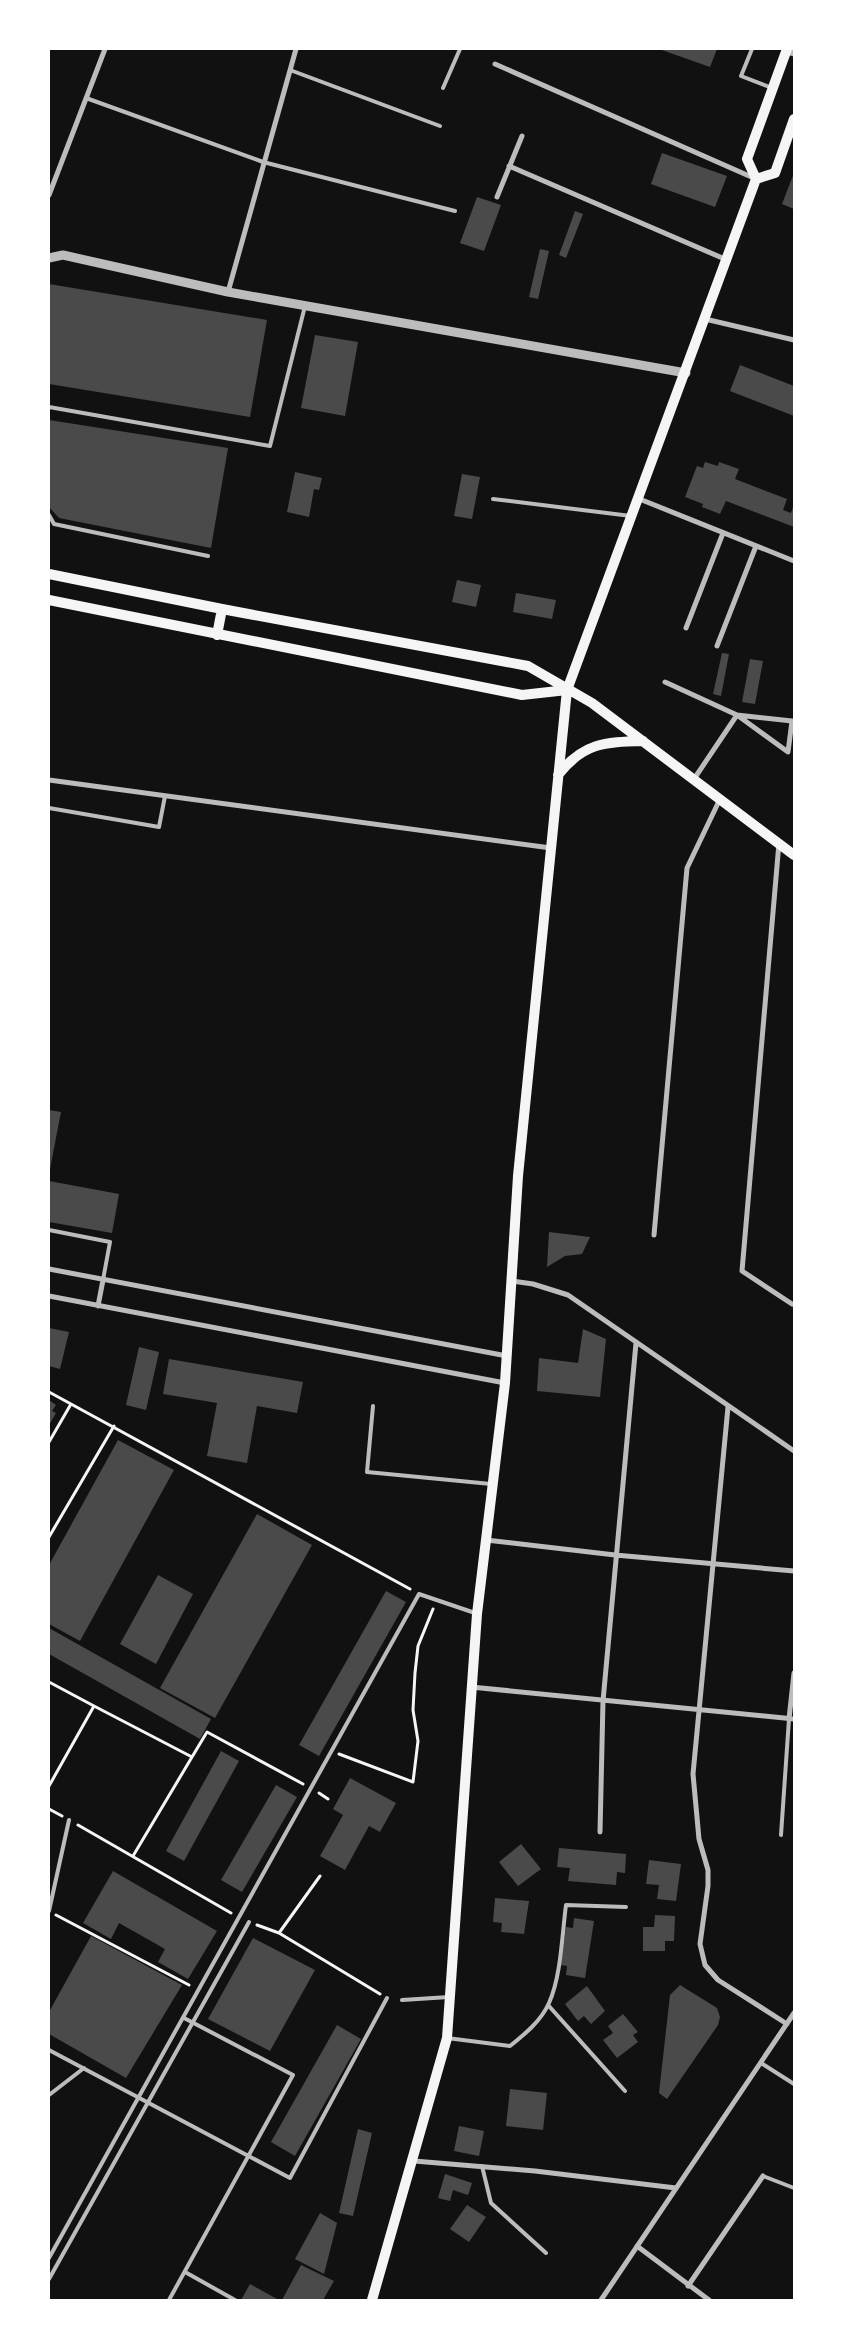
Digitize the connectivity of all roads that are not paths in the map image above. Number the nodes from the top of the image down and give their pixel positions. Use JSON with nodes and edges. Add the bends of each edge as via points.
{"nodes":[{"id":1,"x":105,"y":49,"type":"edge"},
{"id":2,"x":296,"y":49,"type":"edge"},
{"id":3,"x":460,"y":49,"type":"edge"},
{"id":4,"x":752,"y":49,"type":"edge"},
{"id":5,"x":790,"y":50,"type":"edge"},
{"id":6,"x":495,"y":64,"type":"dead end"},
{"id":7,"x":290,"y":70,"type":"junction"},
{"id":8,"x":443,"y":88,"type":"dead end"},
{"id":9,"x":773,"y":88,"type":"junction"},
{"id":10,"x":86,"y":98,"type":"junction"},
{"id":11,"x":794,"y":119,"type":"edge"},
{"id":12,"x":440,"y":126,"type":"dead end"},
{"id":13,"x":522,"y":136,"type":"dead end"},
{"id":14,"x":263,"y":162,"type":"junction"},
{"id":15,"x":509,"y":166,"type":"junction"},
{"id":16,"x":756,"y":179,"type":"junction"},
{"id":17,"x":49,"y":195,"type":"edge"},
{"id":18,"x":497,"y":197,"type":"dead end"},
{"id":19,"x":454,"y":211,"type":"dead end"},
{"id":20,"x":49,"y":258,"type":"edge"},
{"id":21,"x":727,"y":260,"type":"junction"},
{"id":22,"x":228,"y":292,"type":"junction"},
{"id":23,"x":305,"y":304,"type":"junction"},
{"id":24,"x":704,"y":319,"type":"junction"},
{"id":25,"x":794,"y":340,"type":"edge"},
{"id":26,"x":686,"y":373,"type":"junction"},
{"id":27,"x":49,"y":407,"type":"edge"},
{"id":28,"x":638,"y":498,"type":"junction"},
{"id":29,"x":493,"y":499,"type":"dead end"},
{"id":30,"x":49,"y":515,"type":"edge"},
{"id":31,"x":631,"y":516,"type":"junction"},
{"id":32,"x":723,"y":533,"type":"junction"},
{"id":33,"x":756,"y":546,"type":"junction"},
{"id":34,"x":208,"y":556,"type":"dead end"},
{"id":35,"x":794,"y":561,"type":"edge"},
{"id":36,"x":49,"y":574,"type":"edge"},
{"id":37,"x":49,"y":600,"type":"edge"},
{"id":38,"x":222,"y":609,"type":"junction"},
{"id":39,"x":686,"y":628,"type":"dead end"},
{"id":40,"x":217,"y":634,"type":"junction"},
{"id":41,"x":717,"y":646,"type":"dead end"},
{"id":42,"x":665,"y":682,"type":"dead end"},
{"id":43,"x":567,"y":690,"type":"junction"},
{"id":44,"x":737,"y":715,"type":"junction"},
{"id":45,"x":643,"y":741,"type":"junction"},
{"id":46,"x":558,"y":775,"type":"junction"},
{"id":47,"x":694,"y":779,"type":"junction"},
{"id":48,"x":49,"y":780,"type":"edge"},
{"id":49,"x":165,"y":796,"type":"junction"},
{"id":50,"x":720,"y":799,"type":"junction"},
{"id":51,"x":49,"y":808,"type":"edge"},
{"id":52,"x":779,"y":843,"type":"junction"},
{"id":53,"x":551,"y":848,"type":"junction"},
{"id":54,"x":794,"y":855,"type":"edge"},
{"id":55,"x":49,"y":1230,"type":"edge"},
{"id":56,"x":654,"y":1235,"type":"dead end"},
{"id":57,"x":49,"y":1270,"type":"edge"},
{"id":58,"x":103,"y":1280,"type":"junction"},
{"id":59,"x":512,"y":1281,"type":"junction"},
{"id":60,"x":49,"y":1296,"type":"edge"},
{"id":61,"x":792,"y":1304,"type":"dead end"},
{"id":62,"x":98,"y":1306,"type":"junction"},
{"id":63,"x":636,"y":1343,"type":"junction"},
{"id":64,"x":507,"y":1356,"type":"junction"},
{"id":65,"x":505,"y":1383,"type":"junction"},
{"id":66,"x":373,"y":1406,"type":"dead end"},
{"id":67,"x":728,"y":1407,"type":"junction"},
{"id":68,"x":794,"y":1451,"type":"edge"},
{"id":69,"x":493,"y":1484,"type":"junction"},
{"id":70,"x":486,"y":1540,"type":"junction"},
{"id":71,"x":615,"y":1555,"type":"junction"},
{"id":72,"x":713,"y":1564,"type":"junction"},
{"id":73,"x":794,"y":1571,"type":"edge"},
{"id":74,"x":478,"y":1614,"type":"junction"},
{"id":75,"x":794,"y":1673,"type":"edge"},
{"id":76,"x":471,"y":1687,"type":"junction"},
{"id":77,"x":603,"y":1701,"type":"junction"},
{"id":78,"x":698,"y":1710,"type":"junction"},
{"id":79,"x":792,"y":1719,"type":"edge"},
{"id":80,"x":69,"y":1820,"type":"road end"},
{"id":81,"x":600,"y":1832,"type":"dead end"},
{"id":82,"x":781,"y":1835,"type":"dead end"},
{"id":83,"x":626,"y":1907,"type":"dead end"},
{"id":84,"x":49,"y":1911,"type":"edge"},
{"id":85,"x":249,"y":1922,"type":"road end"},
{"id":86,"x":450,"y":1997,"type":"junction"},
{"id":87,"x":387,"y":1998,"type":"road end"},
{"id":88,"x":402,"y":2000,"type":"dead end"},
{"id":89,"x":548,"y":2005,"type":"junction"},
{"id":90,"x":794,"y":2013,"type":"edge"},
{"id":91,"x":184,"y":2018,"type":"junction"},
{"id":92,"x":193,"y":2023,"type":"junction"},
{"id":93,"x":787,"y":2024,"type":"junction"},
{"id":94,"x":448,"y":2038,"type":"junction"},
{"id":95,"x":49,"y":2050,"type":"edge"},
{"id":96,"x":761,"y":2063,"type":"junction"},
{"id":97,"x":84,"y":2068,"type":"junction"},
{"id":98,"x":794,"y":2084,"type":"edge"},
{"id":99,"x":626,"y":2091,"type":"dead end"},
{"id":100,"x":49,"y":2095,"type":"edge"},
{"id":101,"x":137,"y":2098,"type":"junction"},
{"id":102,"x":146,"y":2102,"type":"junction"},
{"id":103,"x":249,"y":2157,"type":"junction"},
{"id":104,"x":414,"y":2161,"type":"junction"},
{"id":105,"x":482,"y":2166,"type":"junction"},
{"id":106,"x":764,"y":2176,"type":"joint"},
{"id":107,"x":676,"y":2188,"type":"junction"},
{"id":108,"x":794,"y":2188,"type":"edge"},
{"id":109,"x":637,"y":2246,"type":"junction"},
{"id":110,"x":546,"y":2253,"type":"dead end"},
{"id":111,"x":49,"y":2258,"type":"edge"},
{"id":112,"x":184,"y":2272,"type":"junction"},
{"id":113,"x":49,"y":2278,"type":"edge"},
{"id":114,"x":688,"y":2286,"type":"junction"},
{"id":115,"x":376,"y":2298,"type":"edge"},
{"id":116,"x":169,"y":2300,"type":"edge"},
{"id":117,"x":234,"y":2300,"type":"edge"},
{"id":118,"x":601,"y":2300,"type":"edge"},
{"id":119,"x":709,"y":2300,"type":"edge"}],
"edges":[{"from":1,"to":10,"type":"street"},
{"from":2,"to":7,"type":"street"},
{"from":3,"to":8,"type":"lane"},
{"from":4,"to":9,"type":"lane","via":[[741,76]]},
{"from":5,"to":9,"type":"main road"},
{"from":6,"to":16,"type":"street"},
{"from":7,"to":12,"type":"lane"},
{"from":7,"to":14,"type":"street"},
{"from":9,"to":16,"type":"main road","via":[[747,159]]},
{"from":10,"to":14,"type":"lane"},
{"from":10,"to":17,"type":"street"},
{"from":11,"to":16,"type":"main road","via":[[775,173]]},
{"from":13,"to":15,"type":"street"},
{"from":14,"to":19,"type":"lane"},
{"from":14,"to":22,"type":"street"},
{"from":15,"to":18,"type":"street"},
{"from":15,"to":21,"type":"street"},
{"from":16,"to":21,"type":"main road"},
{"from":20,"to":22,"type":"street","via":[[63,255]]},
{"from":21,"to":24,"type":"main road"},
{"from":22,"to":23,"type":"street"},
{"from":23,"to":26,"type":"street"},
{"from":23,"to":27,"type":"lane","via":[[270,446]]},
{"from":24,"to":25,"type":"street"},
{"from":24,"to":26,"type":"main road"},
{"from":26,"to":28,"type":"main road"},
{"from":28,"to":31,"type":"main road"},
{"from":28,"to":32,"type":"street"},
{"from":29,"to":31,"type":"lane"},
{"from":30,"to":34,"type":"lane","via":[[54,524]]},
{"from":31,"to":43,"type":"main road"},
{"from":32,"to":33,"type":"street"},
{"from":32,"to":39,"type":"street"},
{"from":33,"to":35,"type":"street"},
{"from":33,"to":41,"type":"street"},
{"from":36,"to":38,"type":"main road"},
{"from":37,"to":40,"type":"main road"},
{"from":38,"to":40,"type":"main road"},
{"from":38,"to":43,"type":"main road","via":[[528,666]]},
{"from":40,"to":43,"type":"main road","via":[[522,694]]},
{"from":42,"to":44,"type":"street"},
{"from":43,"to":45,"type":"main road","via":[[592,703]]},
{"from":43,"to":46,"type":"main road"},
{"from":44,"to":44,"type":"street","via":[[792,721],[788,752],[774,741]]},
{"from":44,"to":47,"type":"street"},
{"from":45,"to":46,"type":"main road","via":[[621,741],[587,749],[570,759]]},
{"from":45,"to":47,"type":"main road"},
{"from":46,"to":53,"type":"main road"},
{"from":47,"to":50,"type":"main road"},
{"from":48,"to":49,"type":"street"},
{"from":49,"to":51,"type":"lane","via":[[159,827]]},
{"from":49,"to":53,"type":"street"},
{"from":50,"to":52,"type":"main road"},
{"from":50,"to":56,"type":"street","via":[[687,868]]},
{"from":52,"to":54,"type":"main road"},
{"from":52,"to":61,"type":"street","via":[[742,1270]]},
{"from":53,"to":59,"type":"main road","via":[[517,1182]]},
{"from":55,"to":58,"type":"lane","via":[[110,1242]]},
{"from":57,"to":58,"type":"street"},
{"from":58,"to":62,"type":"street"},
{"from":58,"to":64,"type":"street"},
{"from":59,"to":63,"type":"street","via":[[568,1295]]},
{"from":59,"to":64,"type":"main road"},
{"from":60,"to":62,"type":"street"},
{"from":62,"to":65,"type":"street"},
{"from":63,"to":67,"type":"street"},
{"from":63,"to":71,"type":"street"},
{"from":64,"to":65,"type":"main road"},
{"from":65,"to":69,"type":"main road"},
{"from":66,"to":69,"type":"lane","via":[[367,1472]]},
{"from":67,"to":68,"type":"street"},
{"from":67,"to":72,"type":"street"},
{"from":69,"to":70,"type":"main road"},
{"from":70,"to":71,"type":"street"},
{"from":70,"to":74,"type":"main road"},
{"from":71,"to":72,"type":"street"},
{"from":71,"to":77,"type":"street"},
{"from":72,"to":73,"type":"street"},
{"from":72,"to":78,"type":"street"},
{"from":74,"to":76,"type":"main road"},
{"from":74,"to":91,"type":"lane","via":[[419,1594]]},
{"from":75,"to":79,"type":"street"},
{"from":76,"to":77,"type":"street"},
{"from":76,"to":86,"type":"main road"},
{"from":77,"to":78,"type":"street"},
{"from":77,"to":81,"type":"street"},
{"from":78,"to":79,"type":"street"},
{"from":78,"to":93,"type":"street","via":[[693,1774],[699,1839],[708,1870],[700,1944],[702,1955],[705,1965],[718,1980]]},
{"from":79,"to":82,"type":"lane"},
{"from":80,"to":84,"type":"lane"},
{"from":83,"to":89,"type":"lane","via":[[566,1905],[554,1990]]},
{"from":85,"to":92,"type":"lane"},
{"from":86,"to":88,"type":"lane"},
{"from":86,"to":94,"type":"main road"},
{"from":87,"to":103,"type":"lane","via":[[290,2178]]},
{"from":89,"to":94,"type":"lane","via":[[528,2031],[510,2046]]},
{"from":89,"to":99,"type":"lane"},
{"from":90,"to":93,"type":"street"},
{"from":91,"to":92,"type":"lane"},
{"from":91,"to":101,"type":"lane"},
{"from":92,"to":102,"type":"lane"},
{"from":92,"to":103,"type":"lane","via":[[294,2075]]},
{"from":93,"to":96,"type":"street"},
{"from":94,"to":104,"type":"main road"},
{"from":95,"to":97,"type":"lane"},
{"from":96,"to":98,"type":"lane"},
{"from":96,"to":107,"type":"street"},
{"from":97,"to":100,"type":"lane"},
{"from":97,"to":101,"type":"lane"},
{"from":101,"to":102,"type":"lane"},
{"from":101,"to":111,"type":"lane"},
{"from":102,"to":103,"type":"lane"},
{"from":102,"to":113,"type":"lane"},
{"from":103,"to":112,"type":"lane"},
{"from":104,"to":105,"type":"street"},
{"from":104,"to":115,"type":"main road"},
{"from":105,"to":107,"type":"street"},
{"from":105,"to":110,"type":"lane","via":[[491,2203]]},
{"from":106,"to":108,"type":"lane"},
{"from":106,"to":114,"type":"street"},
{"from":107,"to":109,"type":"street"},
{"from":109,"to":114,"type":"street"},
{"from":109,"to":118,"type":"street"},
{"from":112,"to":116,"type":"lane"},
{"from":112,"to":117,"type":"lane"},
{"from":114,"to":119,"type":"street"}]}
